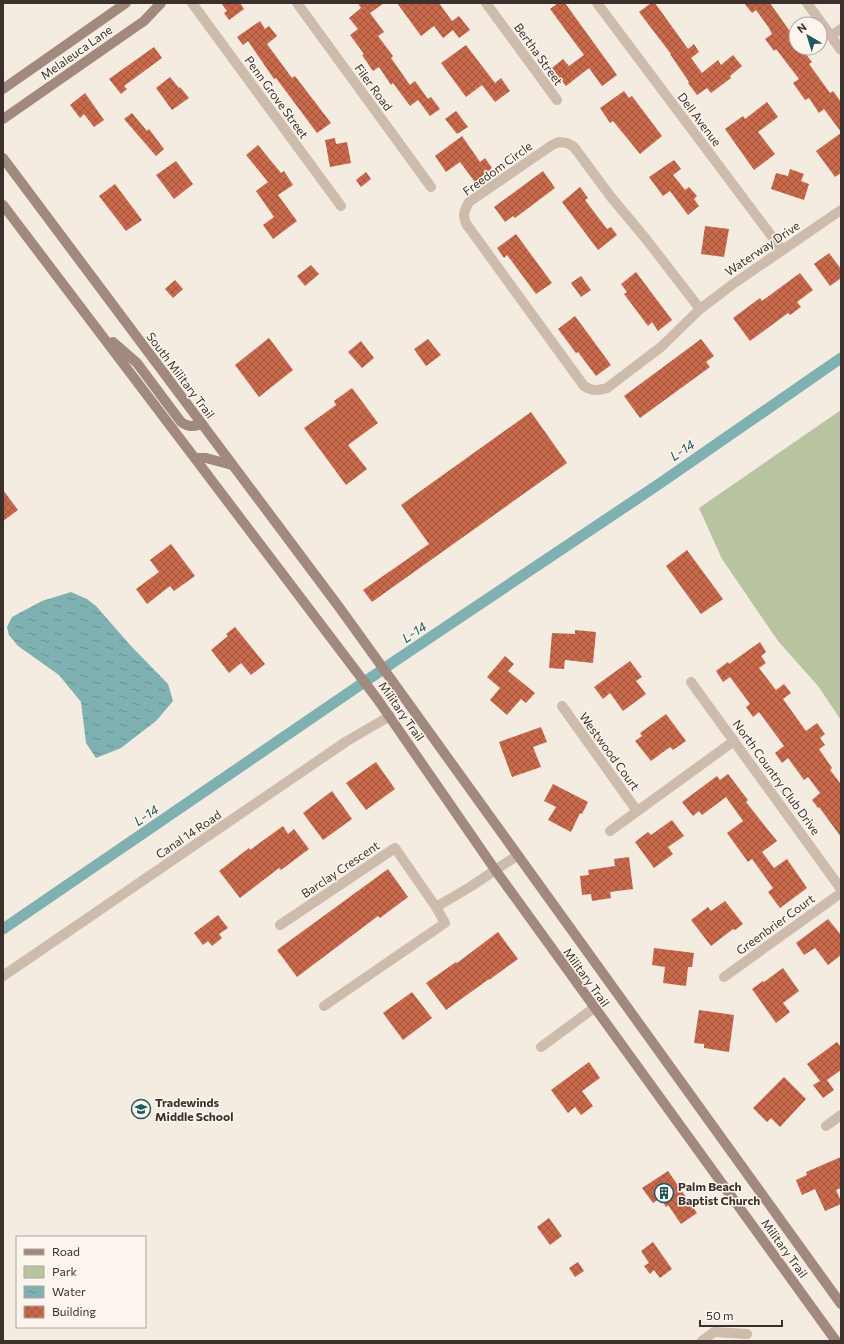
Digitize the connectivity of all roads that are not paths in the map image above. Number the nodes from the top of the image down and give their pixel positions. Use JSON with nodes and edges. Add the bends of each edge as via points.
{"nodes":[{"id":1,"x":126,"y":3,"type":"edge"},
{"id":2,"x":161,"y":3,"type":"edge"},
{"id":3,"x":192,"y":3,"type":"edge"},
{"id":4,"x":297,"y":3,"type":"edge"},
{"id":5,"x":486,"y":3,"type":"edge"},
{"id":6,"x":597,"y":3,"type":"edge"},
{"id":7,"x":807,"y":3,"type":"edge"},
{"id":8,"x":841,"y":29,"type":"edge"},
{"id":9,"x":831,"y":36,"type":"junction"},
{"id":10,"x":841,"y":50,"type":"edge"},
{"id":11,"x":3,"y":89,"type":"edge"},
{"id":12,"x":557,"y":100,"type":"dead end"},
{"id":13,"x":3,"y":119,"type":"edge"},
{"id":14,"x":3,"y":158,"type":"edge"},
{"id":15,"x":431,"y":187,"type":"dead end"},
{"id":16,"x":3,"y":205,"type":"edge"},
{"id":17,"x":341,"y":206,"type":"dead end"},
{"id":18,"x":841,"y":210,"type":"edge"},
{"id":19,"x":782,"y":250,"type":"junction"},
{"id":20,"x":700,"y":309,"type":"junction"},
{"id":21,"x":94,"y":324,"type":"junction"},
{"id":22,"x":202,"y":424,"type":"junction"},
{"id":23,"x":196,"y":458,"type":"junction"},
{"id":24,"x":232,"y":465,"type":"junction"},
{"id":25,"x":339,"y":607,"type":"joint"},
{"id":26,"x":691,"y":682,"type":"dead end"},
{"id":27,"x":562,"y":706,"type":"dead end"},
{"id":28,"x":390,"y":716,"type":"junction"},
{"id":29,"x":734,"y":741,"type":"junction"},
{"id":30,"x":637,"y":811,"type":"junction"},
{"id":31,"x":610,"y":831,"type":"dead end"},
{"id":32,"x":518,"y":855,"type":"junction"},
{"id":33,"x":496,"y":871,"type":"junction"},
{"id":34,"x":841,"y":889,"type":"edge"},
{"id":35,"x":841,"y":893,"type":"edge"},
{"id":36,"x":436,"y":907,"type":"junction"},
{"id":37,"x":280,"y":925,"type":"dead end"},
{"id":38,"x":3,"y":976,"type":"edge"},
{"id":39,"x":724,"y":977,"type":"dead end"},
{"id":40,"x":324,"y":1006,"type":"dead end"},
{"id":41,"x":594,"y":1008,"type":"junction"},
{"id":42,"x":541,"y":1047,"type":"dead end"},
{"id":43,"x":841,"y":1115,"type":"edge"},
{"id":44,"x":826,"y":1126,"type":"dead end"},
{"id":45,"x":841,"y":1304,"type":"edge"},
{"id":46,"x":747,"y":1334,"type":"dead end"},
{"id":47,"x":702,"y":1341,"type":"edge"},
{"id":48,"x":836,"y":1341,"type":"edge"}],
"edges":[{"from":1,"to":11,"type":"main road","name":"Melaleuca Lane"},
{"from":2,"to":13,"type":"main road","name":"Melaleuca Lane","via":[[144,21]]},
{"from":3,"to":17,"type":"street","name":"Penn Grove Street"},
{"from":4,"to":15,"type":"street","name":"Filer Road"},
{"from":5,"to":12,"type":"street","name":"Bertha Street"},
{"from":6,"to":19,"type":"street","name":"Dell Avenue"},
{"from":7,"to":9,"type":"street"},
{"from":8,"to":9,"type":"street"},
{"from":9,"to":10,"type":"street"},
{"from":14,"to":22,"type":"main road","name":"South Military Trail"},
{"from":16,"to":21,"type":"main road"},
{"from":18,"to":19,"type":"street","name":"Waterway Drive"},
{"from":19,"to":20,"type":"street","name":"Waterway Drive"},
{"from":20,"to":20,"type":"street","name":"Freedom Circle","via":[[574,147],[567,143],[559,142],[552,145],[469,202],[464,211],[467,225],[584,386],[591,390],[599,391],[606,388],[655,352]]},
{"from":21,"to":22,"type":"main road","via":[[137,363],[181,422],[193,427]]},
{"from":21,"to":23,"type":"main road"},
{"from":22,"to":24,"type":"main road","name":"South Military Trail"},
{"from":23,"to":24,"type":"main road"},
{"from":23,"to":28,"type":"main road","name":"Military Trail"},
{"from":24,"to":25,"type":"main road","name":"South Military Trail"},
{"from":25,"to":32,"type":"main road","name":"Military Trail"},
{"from":26,"to":29,"type":"street","name":"North Country Club Drive"},
{"from":27,"to":30,"type":"street","name":"Westwood Court"},
{"from":28,"to":33,"type":"main road","name":"Military Trail"},
{"from":28,"to":38,"type":"street","name":"Canal 14 Road","via":[[346,741]]},
{"from":29,"to":30,"type":"street","name":"Westwood Court"},
{"from":29,"to":34,"type":"street","name":"North Country Club Drive"},
{"from":30,"to":31,"type":"street","name":"Westwood Court"},
{"from":32,"to":33,"type":"street"},
{"from":32,"to":45,"type":"main road","name":"Military Trail"},
{"from":33,"to":36,"type":"street"},
{"from":33,"to":41,"type":"main road","name":"Military Trail"},
{"from":35,"to":39,"type":"street","name":"Greenbrier Court"},
{"from":36,"to":37,"type":"street","name":"Barclay Crescent","via":[[395,848]]},
{"from":36,"to":40,"type":"street","name":"Barclay Crescent","via":[[445,923]]},
{"from":41,"to":42,"type":"street"},
{"from":41,"to":48,"type":"main road","name":"Military Trail"},
{"from":43,"to":44,"type":"street"},
{"from":46,"to":47,"type":"street","via":[[714,1332]]}]}
